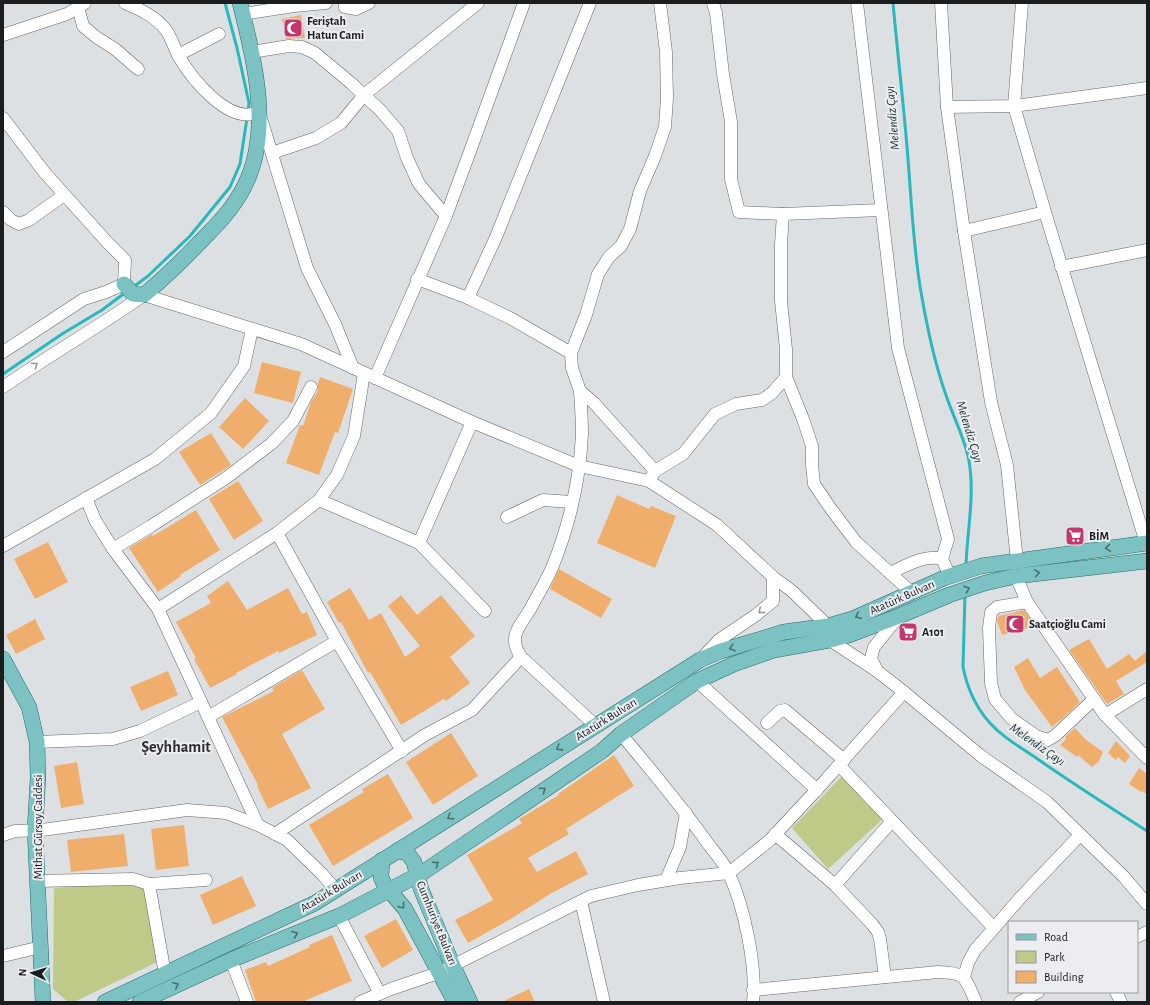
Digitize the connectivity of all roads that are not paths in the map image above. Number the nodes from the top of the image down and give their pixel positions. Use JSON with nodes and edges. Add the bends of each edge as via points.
{"nodes":[{"id":1,"x":125,"y":3,"type":"edge"},
{"id":2,"x":326,"y":3,"type":"edge"},
{"id":3,"x":345,"y":3,"type":"edge"},
{"id":4,"x":369,"y":3,"type":"edge"},
{"id":5,"x":478,"y":3,"type":"edge"},
{"id":6,"x":524,"y":3,"type":"edge"},
{"id":7,"x":590,"y":3,"type":"edge"},
{"id":8,"x":660,"y":3,"type":"edge"},
{"id":9,"x":713,"y":3,"type":"edge"},
{"id":10,"x":858,"y":3,"type":"edge"},
{"id":11,"x":940,"y":3,"type":"edge"},
{"id":12,"x":1022,"y":3,"type":"edge"},
{"id":13,"x":81,"y":5,"type":"edge"},
{"id":14,"x":283,"y":5,"type":"edge"},
{"id":15,"x":241,"y":8,"type":"edge"},
{"id":16,"x":219,"y":34,"type":"dead end"},
{"id":17,"x":3,"y":35,"type":"edge"},
{"id":18,"x":252,"y":52,"type":"junction"},
{"id":19,"x":178,"y":55,"type":"junction"},
{"id":20,"x":138,"y":69,"type":"dead end"},
{"id":21,"x":1147,"y":88,"type":"edge"},
{"id":22,"x":364,"y":95,"type":"junction"},
{"id":23,"x":1014,"y":106,"type":"junction"},
{"id":24,"x":948,"y":107,"type":"junction"},
{"id":25,"x":256,"y":113,"type":"junction"},
{"id":26,"x":3,"y":118,"type":"edge"},
{"id":27,"x":272,"y":153,"type":"junction"},
{"id":28,"x":64,"y":195,"type":"junction"},
{"id":29,"x":881,"y":210,"type":"junction"},
{"id":30,"x":3,"y":212,"type":"edge"},
{"id":31,"x":1045,"y":212,"type":"junction"},
{"id":32,"x":783,"y":214,"type":"junction"},
{"id":33,"x":446,"y":216,"type":"junction"},
{"id":34,"x":964,"y":231,"type":"junction"},
{"id":35,"x":1147,"y":250,"type":"edge"},
{"id":36,"x":1061,"y":267,"type":"junction"},
{"id":37,"x":418,"y":279,"type":"junction"},
{"id":38,"x":134,"y":291,"type":"junction"},
{"id":39,"x":468,"y":298,"type":"junction"},
{"id":40,"x":252,"y":329,"type":"junction"},
{"id":41,"x":3,"y":352,"type":"edge"},
{"id":42,"x":570,"y":352,"type":"junction"},
{"id":43,"x":358,"y":370,"type":"junction"},
{"id":44,"x":786,"y":377,"type":"junction"},
{"id":45,"x":375,"y":378,"type":"junction"},
{"id":46,"x":3,"y":386,"type":"edge"},
{"id":47,"x":312,"y":387,"type":"dead end"},
{"id":48,"x":580,"y":391,"type":"junction"},
{"id":49,"x":472,"y":422,"type":"junction"},
{"id":50,"x":579,"y":466,"type":"junction"},
{"id":51,"x":652,"y":476,"type":"junction"},
{"id":52,"x":86,"y":498,"type":"junction"},
{"id":53,"x":319,"y":500,"type":"junction"},
{"id":54,"x":572,"y":502,"type":"junction"},
{"id":55,"x":507,"y":517,"type":"dead end"},
{"id":56,"x":277,"y":533,"type":"junction"},
{"id":57,"x":419,"y":543,"type":"junction"},
{"id":58,"x":1146,"y":543,"type":"edge"},
{"id":59,"x":3,"y":546,"type":"edge"},
{"id":60,"x":113,"y":549,"type":"junction"},
{"id":61,"x":942,"y":559,"type":"junction"},
{"id":62,"x":1147,"y":561,"type":"edge"},
{"id":63,"x":1016,"y":568,"type":"junction"},
{"id":64,"x":890,"y":573,"type":"junction"},
{"id":65,"x":773,"y":577,"type":"junction"},
{"id":66,"x":947,"y":577,"type":"junction"},
{"id":67,"x":911,"y":592,"type":"junction"},
{"id":68,"x":1027,"y":602,"type":"junction"},
{"id":69,"x":158,"y":609,"type":"junction"},
{"id":70,"x":485,"y":611,"type":"dead end"},
{"id":71,"x":899,"y":616,"type":"junction"},
{"id":72,"x":829,"y":633,"type":"junction"},
{"id":73,"x":337,"y":641,"type":"junction"},
{"id":74,"x":521,"y":658,"type":"junction"},
{"id":75,"x":3,"y":659,"type":"edge"},
{"id":76,"x":700,"y":660,"type":"junction"},
{"id":77,"x":877,"y":671,"type":"junction"},
{"id":78,"x":697,"y":680,"type":"junction"},
{"id":79,"x":1147,"y":689,"type":"edge"},
{"id":80,"x":904,"y":692,"type":"junction"},
{"id":81,"x":1094,"y":699,"type":"junction"},
{"id":82,"x":201,"y":702,"type":"junction"},
{"id":83,"x":1106,"y":715,"type":"junction"},
{"id":84,"x":208,"y":717,"type":"junction"},
{"id":85,"x":767,"y":723,"type":"dead end"},
{"id":86,"x":595,"y":726,"type":"junction"},
{"id":87,"x":621,"y":734,"type":"junction"},
{"id":88,"x":37,"y":742,"type":"junction"},
{"id":89,"x":402,"y":751,"type":"junction"},
{"id":90,"x":1147,"y":758,"type":"edge"},
{"id":91,"x":841,"y":763,"type":"junction"},
{"id":92,"x":817,"y":790,"type":"junction"},
{"id":93,"x":686,"y":814,"type":"junction"},
{"id":94,"x":892,"y":821,"type":"junction"},
{"id":95,"x":258,"y":825,"type":"junction"},
{"id":96,"x":35,"y":830,"type":"junction"},
{"id":97,"x":4,"y":832,"type":"edge"},
{"id":98,"x":275,"y":834,"type":"junction"},
{"id":99,"x":775,"y":834,"type":"junction"},
{"id":100,"x":1080,"y":834,"type":"junction"},
{"id":101,"x":398,"y":850,"type":"junction"},
{"id":102,"x":382,"y":860,"type":"junction"},
{"id":103,"x":729,"y":873,"type":"junction"},
{"id":104,"x":418,"y":876,"type":"junction"},
{"id":105,"x":206,"y":880,"type":"dead end"},
{"id":106,"x":666,"y":880,"type":"junction"},
{"id":107,"x":38,"y":881,"type":"junction"},
{"id":108,"x":150,"y":884,"type":"junction"},
{"id":109,"x":834,"y":885,"type":"junction"},
{"id":110,"x":336,"y":890,"type":"junction"},
{"id":111,"x":389,"y":891,"type":"junction"},
{"id":112,"x":581,"y":901,"type":"junction"},
{"id":113,"x":1147,"y":904,"type":"edge"},
{"id":114,"x":339,"y":916,"type":"junction"},
{"id":115,"x":994,"y":928,"type":"junction"},
{"id":116,"x":1147,"y":932,"type":"edge"},
{"id":117,"x":1138,"y":937,"type":"edge"},
{"id":118,"x":41,"y":947,"type":"junction"},
{"id":119,"x":3,"y":956,"type":"edge"},
{"id":120,"x":231,"y":960,"type":"junction"},
{"id":121,"x":454,"y":966,"type":"junction"},
{"id":122,"x":438,"y":973,"type":"junction"},
{"id":123,"x":165,"y":974,"type":"junction"},
{"id":124,"x":885,"y":977,"type":"junction"},
{"id":125,"x":964,"y":977,"type":"junction"},
{"id":126,"x":1036,"y":993,"type":"edge"},
{"id":127,"x":1116,"y":993,"type":"edge"},
{"id":128,"x":380,"y":994,"type":"junction"},
{"id":129,"x":753,"y":996,"type":"edge"},
{"id":130,"x":44,"y":1002,"type":"edge"},
{"id":131,"x":106,"y":1002,"type":"edge"},
{"id":132,"x":140,"y":1002,"type":"edge"},
{"id":133,"x":247,"y":1002,"type":"edge"},
{"id":134,"x":360,"y":1002,"type":"edge"},
{"id":135,"x":455,"y":1002,"type":"edge"},
{"id":136,"x":470,"y":1002,"type":"edge"},
{"id":137,"x":604,"y":1002,"type":"edge"},
{"id":138,"x":976,"y":1002,"type":"edge"},
{"id":139,"x":1020,"y":1002,"type":"edge"},
{"id":140,"x":1121,"y":1002,"type":"edge"}],
"edges":[{"from":1,"to":19,"type":"street","via":[[154,18],[166,31]]},
{"from":2,"to":14,"type":"street"},
{"from":3,"to":4,"type":"street","via":[[346,7],[356,9]]},
{"from":5,"to":22,"type":"street"},
{"from":6,"to":33,"type":"street"},
{"from":7,"to":39,"type":"street","via":[[496,237]]},
{"from":8,"to":42,"type":"street","via":[[666,52],[665,127],[640,191],[630,229],[621,246],[609,257],[598,274],[586,315]]},
{"from":9,"to":32,"type":"street","via":[[731,122],[731,179],[739,212]]},
{"from":10,"to":29,"type":"street"},
{"from":11,"to":24,"type":"street"},
{"from":12,"to":23,"type":"street"},
{"from":13,"to":17,"type":"street","via":[[67,14]]},
{"from":13,"to":20,"type":"street","via":[[83,26]]},
{"from":14,"to":15,"type":"street"},
{"from":15,"to":18,"type":"main road"},
{"from":16,"to":19,"type":"street"},
{"from":18,"to":22,"type":"street","via":[[289,46],[302,47],[315,53]]},
{"from":18,"to":25,"type":"main road"},
{"from":19,"to":25,"type":"street","via":[[198,82],[223,107],[239,114]]},
{"from":21,"to":23,"type":"street"},
{"from":22,"to":27,"type":"street","via":[[341,123],[316,138]]},
{"from":22,"to":33,"type":"street","via":[[398,132],[419,184]]},
{"from":23,"to":24,"type":"street"},
{"from":23,"to":31,"type":"street"},
{"from":24,"to":34,"type":"street"},
{"from":25,"to":27,"type":"street"},
{"from":25,"to":38,"type":"main road","via":[[258,137],[254,160],[244,187],[222,220],[170,272]]},
{"from":26,"to":28,"type":"street"},
{"from":27,"to":43,"type":"street","via":[[307,268]]},
{"from":28,"to":30,"type":"street","via":[[29,220],[19,224]]},
{"from":28,"to":38,"type":"street","via":[[125,260]]},
{"from":29,"to":32,"type":"street"},
{"from":29,"to":61,"type":"street","via":[[898,348],[948,539]]},
{"from":31,"to":34,"type":"street"},
{"from":31,"to":36,"type":"street"},
{"from":32,"to":44,"type":"street","via":[[781,301]]},
{"from":33,"to":37,"type":"street"},
{"from":34,"to":63,"type":"street","via":[[991,402],[1007,466]]},
{"from":35,"to":36,"type":"street"},
{"from":36,"to":58,"type":"street"},
{"from":37,"to":39,"type":"street"},
{"from":37,"to":45,"type":"street"},
{"from":38,"to":40,"type":"street"},
{"from":38,"to":41,"type":"street","via":[[106,292],[84,299]]},
{"from":46,"to":38,"type":"street","one_way":true,"via":[[107,320]]},
{"from":39,"to":42,"type":"street"},
{"from":40,"to":43,"type":"street","via":[[301,344]]},
{"from":40,"to":52,"type":"street","via":[[244,366],[211,413],[155,459]]},
{"from":42,"to":48,"type":"street","via":[[572,368]]},
{"from":43,"to":45,"type":"street"},
{"from":43,"to":53,"type":"street","via":[[354,436],[337,475]]},
{"from":44,"to":51,"type":"street","via":[[762,400],[736,404],[715,414],[683,454]]},
{"from":44,"to":64,"type":"street","via":[[812,446],[814,484],[856,542]]},
{"from":45,"to":49,"type":"street"},
{"from":47,"to":60,"type":"street","via":[[293,421],[271,444],[226,478]]},
{"from":48,"to":50,"type":"street","via":[[582,433]]},
{"from":48,"to":51,"type":"street","via":[[594,403]]},
{"from":49,"to":50,"type":"street"},
{"from":49,"to":57,"type":"street"},
{"from":50,"to":51,"type":"street"},
{"from":50,"to":54,"type":"street"},
{"from":51,"to":65,"type":"street","via":[[716,525]]},
{"from":52,"to":59,"type":"street"},
{"from":52,"to":60,"type":"street","via":[[95,520]]},
{"from":53,"to":56,"type":"street"},
{"from":53,"to":57,"type":"street"},
{"from":54,"to":55,"type":"street","via":[[543,500]]},
{"from":54,"to":74,"type":"street","via":[[551,568],[518,627],[514,642]]},
{"from":56,"to":69,"type":"street"},
{"from":56,"to":73,"type":"street"},
{"from":57,"to":70,"type":"street"},
{"from":58,"to":63,"type":"main road","name":"Atatürk Bulvarı","one_way":true},
{"from":60,"to":69,"type":"street"},
{"from":61,"to":64,"type":"street","via":[[934,557],[912,562]]},
{"from":61,"to":66,"type":"street"},
{"from":63,"to":62,"type":"main road","name":"Atatürk Bulvarı","one_way":true},
{"from":63,"to":66,"type":"main road","name":"Atatürk Bulvarı","via":[[981,566]]},
{"from":63,"to":68,"type":"street"},
{"from":71,"to":63,"type":"main road","name":"Atatürk Bulvarı","one_way":true,"via":[[985,583]]},
{"from":64,"to":67,"type":"street"},
{"from":65,"to":72,"type":"street","via":[[792,591]]},
{"from":65,"to":76,"type":"street","one_way":true,"via":[[773,601],[719,640]]},
{"from":66,"to":67,"type":"main road","name":"Atatürk Bulvarı"},
{"from":67,"to":72,"type":"main road","name":"Atatürk Bulvarı","one_way":true,"via":[[852,619]]},
{"from":68,"to":81,"type":"street"},
{"from":68,"to":81,"type":"street","via":[[997,607],[991,612],[991,684],[995,699],[1012,719],[1036,736],[1048,740]]},
{"from":69,"to":82,"type":"street"},
{"from":71,"to":72,"type":"main road","name":"Atatürk Bulvarı","via":[[849,635]]},
{"from":71,"to":77,"type":"street","via":[[874,648],[871,658]]},
{"from":72,"to":76,"type":"main road","name":"Atatürk Bulvarı","one_way":true,"via":[[784,632]]},
{"from":72,"to":77,"type":"street"},
{"from":72,"to":78,"type":"main road","name":"Atatürk Bulvarı","via":[[734,664]]},
{"from":73,"to":84,"type":"street"},
{"from":73,"to":89,"type":"street"},
{"from":74,"to":86,"type":"street"},
{"from":74,"to":89,"type":"street","via":[[472,710],[425,735]]},
{"from":75,"to":88,"type":"main road","name":"Mithat Gürsoy Caddesi","via":[[29,707]]},
{"from":76,"to":86,"type":"main road","name":"Atatürk Bulvarı"},
{"from":77,"to":80,"type":"street"},
{"from":78,"to":87,"type":"main road","name":"Atatürk Bulvarı"},
{"from":78,"to":92,"type":"street"},
{"from":79,"to":83,"type":"street"},
{"from":80,"to":91,"type":"street"},
{"from":80,"to":100,"type":"street","via":[[981,756],[1047,802]]},
{"from":81,"to":83,"type":"street"},
{"from":82,"to":84,"type":"street"},
{"from":82,"to":88,"type":"street","via":[[140,731],[113,740]]},
{"from":83,"to":90,"type":"street"},
{"from":84,"to":95,"type":"street"},
{"from":85,"to":91,"type":"street","via":[[780,711],[785,710]]},
{"from":86,"to":101,"type":"main road","name":"Atatürk Bulvarı","one_way":true},
{"from":87,"to":93,"type":"street"},
{"from":104,"to":87,"type":"main road","name":"Atatürk Bulvarı","one_way":true,"via":[[602,751]]},
{"from":88,"to":96,"type":"main road","name":"Mithat Gürsoy Caddesi"},
{"from":89,"to":98,"type":"street"},
{"from":91,"to":92,"type":"street"},
{"from":91,"to":94,"type":"street"},
{"from":92,"to":99,"type":"street"},
{"from":93,"to":103,"type":"street"},
{"from":93,"to":106,"type":"street","via":[[680,848]]},
{"from":94,"to":109,"type":"street"},
{"from":94,"to":115,"type":"street"},
{"from":95,"to":96,"type":"street","via":[[226,813],[186,810]]},
{"from":95,"to":98,"type":"street"},
{"from":96,"to":97,"type":"street"},
{"from":96,"to":107,"type":"main road","name":"Mithat Gürsoy Caddesi"},
{"from":98,"to":110,"type":"street","via":[[287,840]]},
{"from":99,"to":103,"type":"street"},
{"from":99,"to":109,"type":"street"},
{"from":100,"to":113,"type":"street","via":[[1124,877]]},
{"from":100,"to":115,"type":"street"},
{"from":101,"to":102,"type":"main road","name":"Atatürk Bulvarı"},
{"from":101,"to":104,"type":"main road","name":"Cumhuriyet Bulvarı","via":[[404,851],[411,858]]},
{"from":102,"to":110,"type":"main road","name":"Atatürk Bulvarı"},
{"from":102,"to":111,"type":"main road","name":"Cumhuriyet Bulvarı","via":[[381,877]]},
{"from":103,"to":106,"type":"street"},
{"from":103,"to":129,"type":"street","via":[[741,907],[747,935]]},
{"from":104,"to":111,"type":"main road","name":"Atatürk Bulvarı"},
{"from":104,"to":121,"type":"main road","name":"Cumhuriyet Bulvarı","via":[[421,889]]},
{"from":105,"to":108,"type":"street"},
{"from":106,"to":112,"type":"street","via":[[591,896]]},
{"from":107,"to":108,"type":"street","via":[[133,879]]},
{"from":107,"to":118,"type":"main road","name":"Mithat Gürsoy Caddesi"},
{"from":108,"to":123,"type":"street"},
{"from":109,"to":124,"type":"street","via":[[878,932]]},
{"from":110,"to":123,"type":"main road","name":"Atatürk Bulvarı","via":[[315,903]]},
{"from":111,"to":114,"type":"main road","name":"Atatürk Bulvarı"},
{"from":111,"to":122,"type":"main road","name":"Cumhuriyet Bulvarı","one_way":true,"via":[[405,909]]},
{"from":112,"to":121,"type":"street"},
{"from":112,"to":137,"type":"street"},
{"from":120,"to":114,"type":"main road","name":"Atatürk Bulvarı","one_way":true},
{"from":114,"to":128,"type":"street"},
{"from":115,"to":125,"type":"street","via":[[975,950]]},
{"from":116,"to":117,"type":"street"},
{"from":118,"to":119,"type":"street"},
{"from":118,"to":130,"type":"main road","name":"Mithat Gürsoy Caddesi"},
{"from":132,"to":120,"type":"main road","name":"Atatürk Bulvarı","one_way":true},
{"from":120,"to":133,"type":"street"},
{"from":121,"to":122,"type":"street"},
{"from":121,"to":136,"type":"main road","name":"Cumhuriyet Bulvarı"},
{"from":122,"to":128,"type":"street"},
{"from":122,"to":135,"type":"main road","name":"Cumhuriyet Bulvarı"},
{"from":123,"to":131,"type":"main road","name":"Atatürk Bulvarı"},
{"from":124,"to":125,"type":"street","via":[[956,972]]},
{"from":124,"to":129,"type":"street"},
{"from":125,"to":138,"type":"street"},
{"from":126,"to":139,"type":"street"},
{"from":127,"to":140,"type":"street"},
{"from":128,"to":134,"type":"street"}]}
